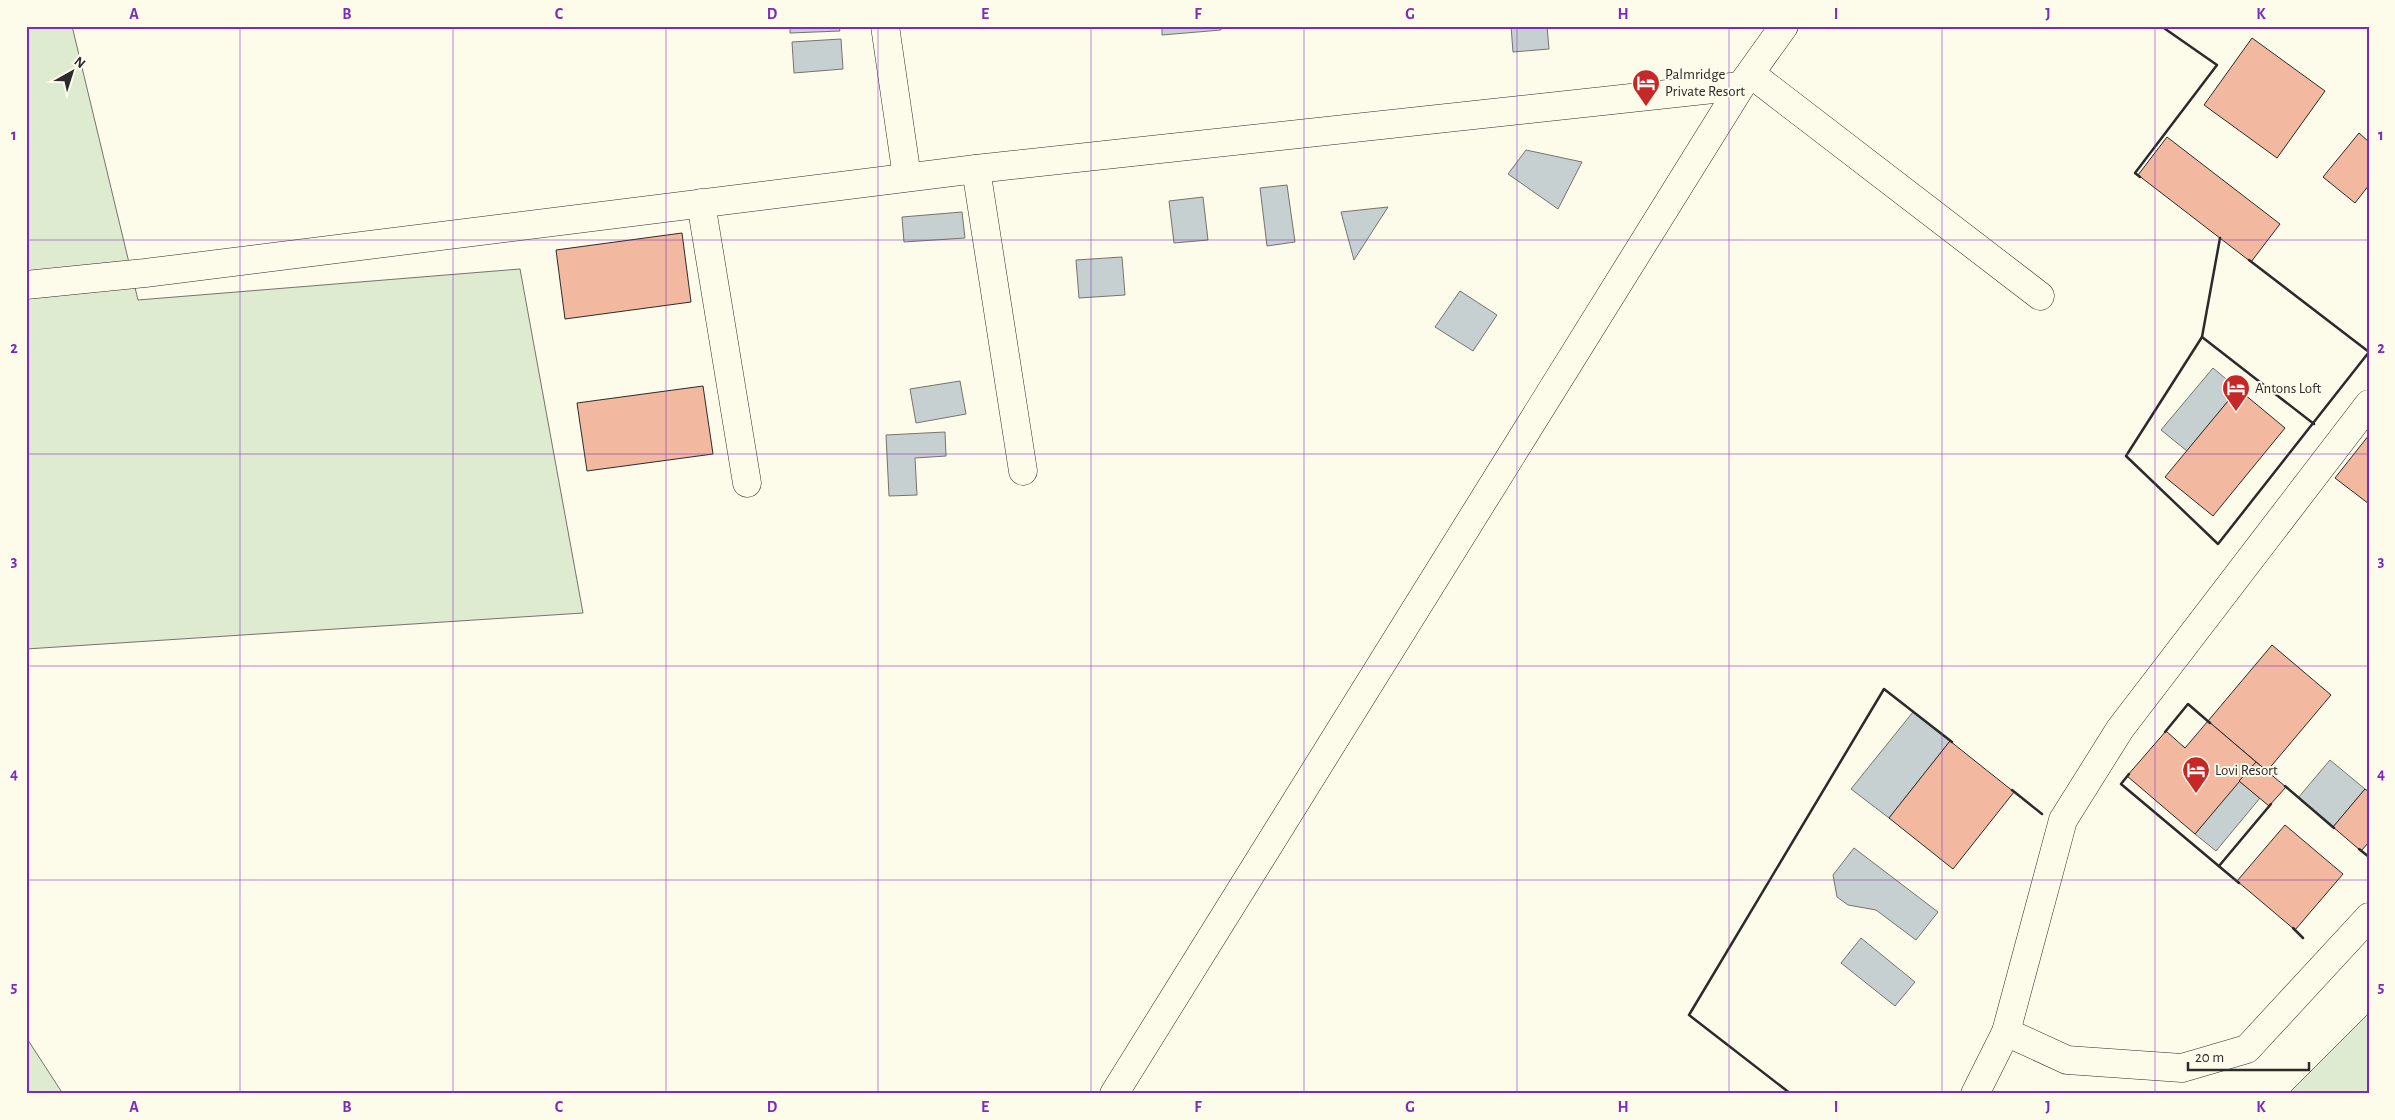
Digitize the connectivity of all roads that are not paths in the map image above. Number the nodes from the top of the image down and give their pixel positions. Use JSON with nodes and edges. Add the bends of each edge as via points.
{"nodes":[{"id":1,"x":885,"y":26,"type":"edge"},
{"id":2,"x":1784,"y":26,"type":"edge"},
{"id":3,"x":1746,"y":80,"type":"junction"},
{"id":4,"x":976,"y":169,"type":"junction"},
{"id":5,"x":907,"y":177,"type":"junction"},
{"id":6,"x":701,"y":202,"type":"junction"},
{"id":7,"x":26,"y":285,"type":"edge"},
{"id":8,"x":2040,"y":296,"type":"dead end"},
{"id":9,"x":2369,"y":404,"type":"edge"},
{"id":10,"x":1023,"y":471,"type":"dead end"},
{"id":11,"x":747,"y":484,"type":"dead end"},
{"id":12,"x":2369,"y":917,"type":"edge"},
{"id":13,"x":2006,"y":1032,"type":"junction"},
{"id":14,"x":1126,"y":1089,"type":"edge"},
{"id":15,"x":1975,"y":1094,"type":"edge"}],
"edges":[{"from":1,"to":5,"type":"street"},
{"from":2,"to":3,"type":"street"},
{"from":3,"to":4,"type":"street"},
{"from":3,"to":8,"type":"street"},
{"from":3,"to":14,"type":"street"},
{"from":4,"to":5,"type":"street"},
{"from":4,"to":10,"type":"street"},
{"from":5,"to":6,"type":"street"},
{"from":6,"to":7,"type":"street"},
{"from":6,"to":11,"type":"street"},
{"from":9,"to":13,"type":"street","via":[[2120,729],[2063,820]]},
{"from":12,"to":13,"type":"street","via":[[2247,1048],[2182,1068],[2067,1060]]},
{"from":13,"to":15,"type":"street"}]}
